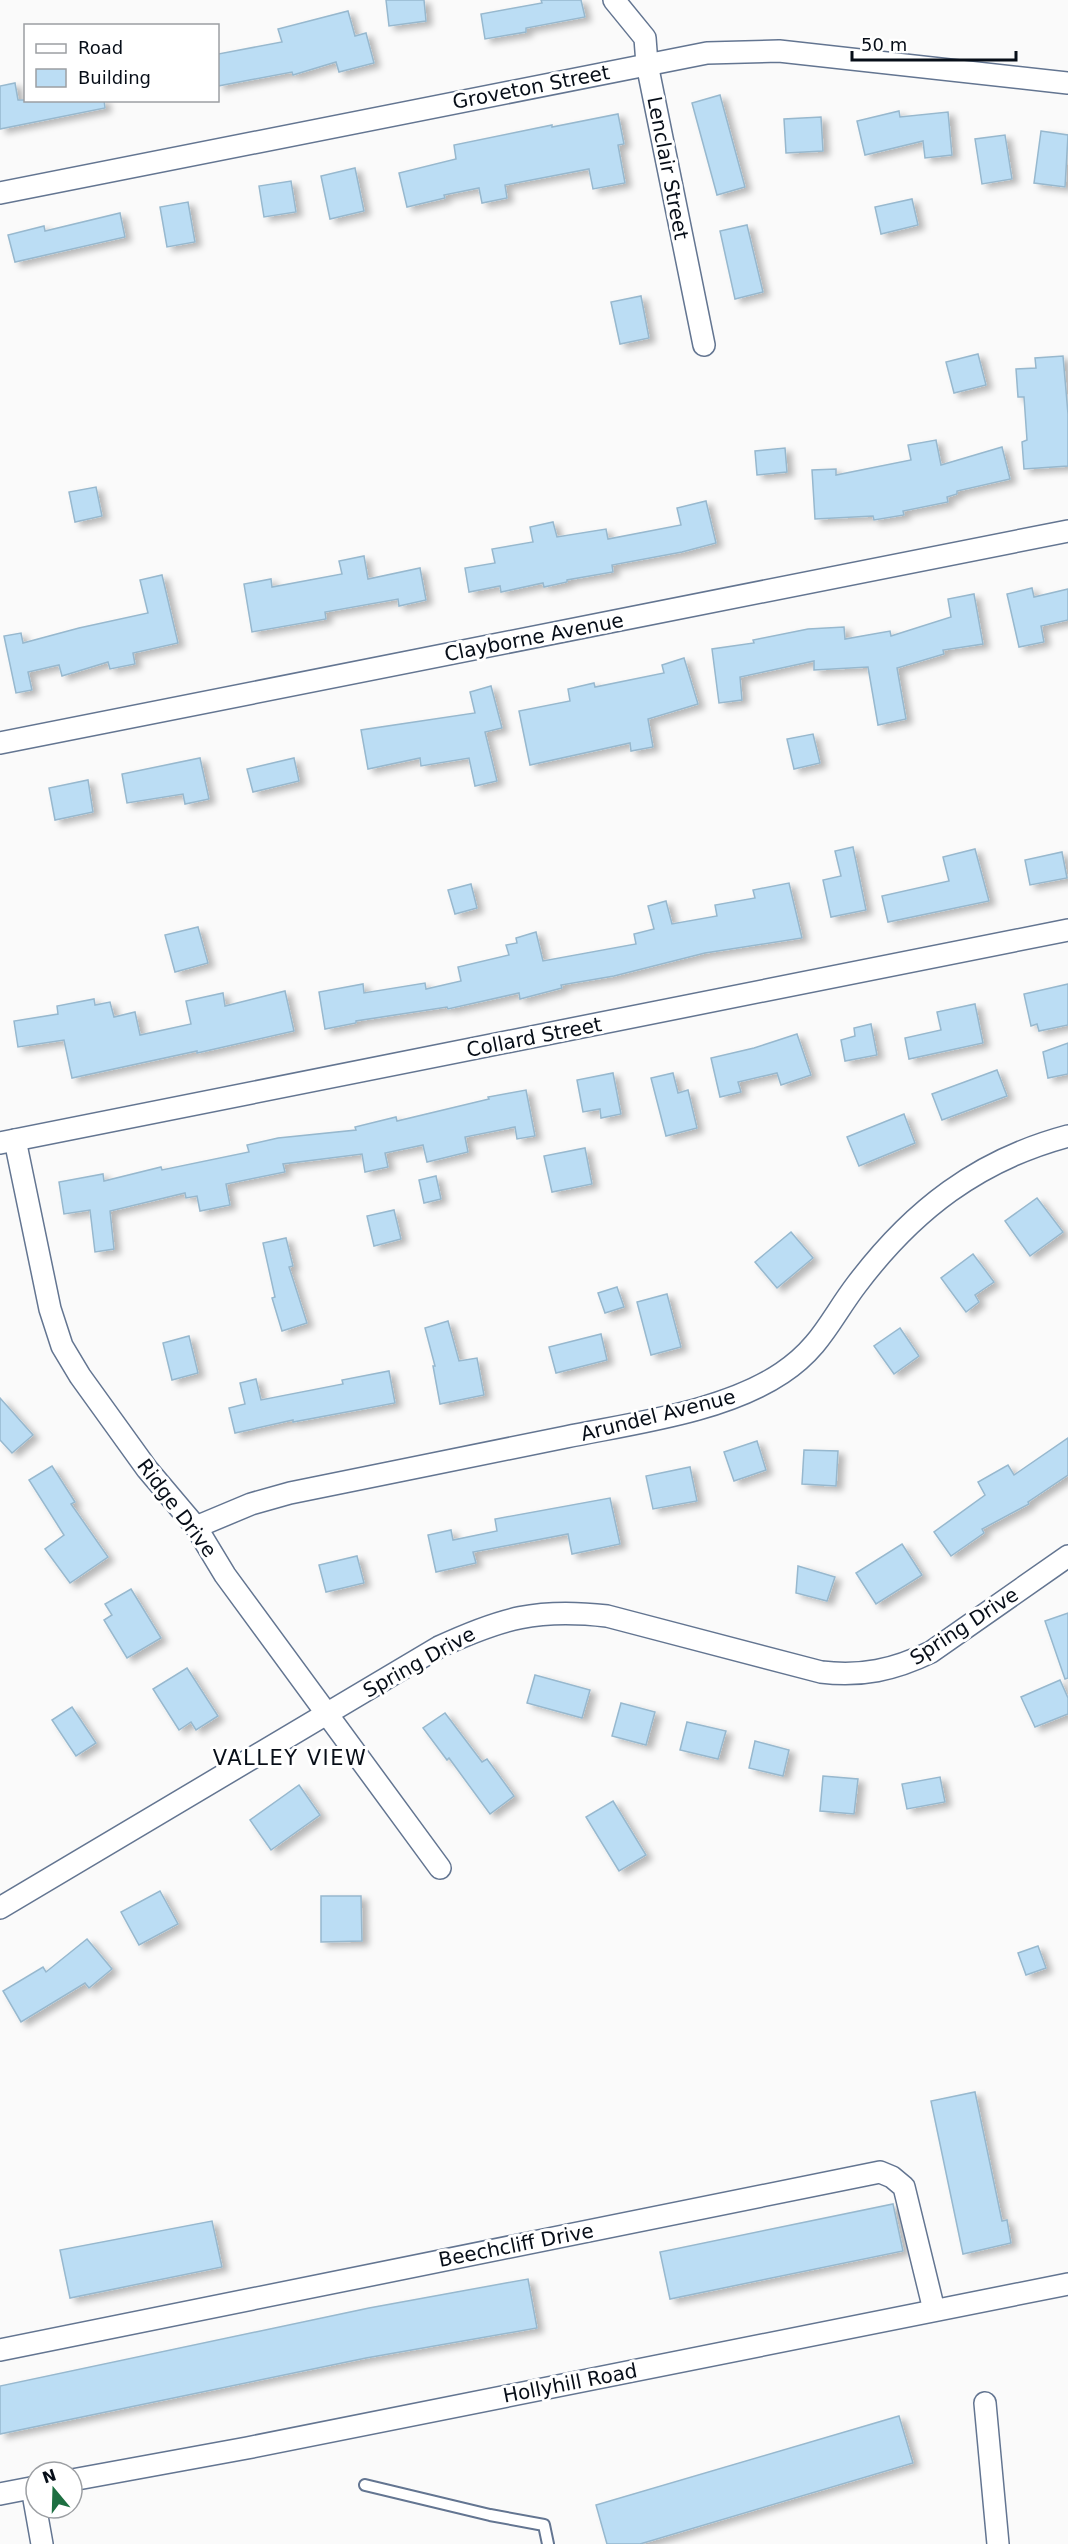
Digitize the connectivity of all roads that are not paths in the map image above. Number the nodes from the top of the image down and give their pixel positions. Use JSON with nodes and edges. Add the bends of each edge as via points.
{"nodes":[{"id":1,"x":614,"y":0,"type":"edge"},
{"id":2,"x":647,"y":64,"type":"junction"},
{"id":3,"x":1068,"y":83,"type":"edge"},
{"id":4,"x":0,"y":193,"type":"edge"},
{"id":5,"x":704,"y":345,"type":"dead end"},
{"id":6,"x":1068,"y":531,"type":"edge"},
{"id":7,"x":0,"y":743,"type":"edge"},
{"id":8,"x":1068,"y":930,"type":"edge"},
{"id":9,"x":1068,"y":1136,"type":"edge"},
{"id":10,"x":8,"y":1142,"type":"edge"},
{"id":11,"x":196,"y":1527,"type":"junction"},
{"id":12,"x":1068,"y":1556,"type":"edge"},
{"id":13,"x":327,"y":1715,"type":"junction"},
{"id":14,"x":440,"y":1868,"type":"dead end"},
{"id":15,"x":0,"y":1908,"type":"edge"},
{"id":16,"x":1068,"y":2284,"type":"edge"},
{"id":17,"x":934,"y":2310,"type":"junction"},
{"id":18,"x":0,"y":2350,"type":"edge"},
{"id":19,"x":986,"y":2403,"type":"dead end"},
{"id":20,"x":84,"y":2478,"type":"edge"},
{"id":21,"x":366,"y":2485,"type":"dead end"},
{"id":22,"x":24,"y":2489,"type":"edge"},
{"id":23,"x":0,"y":2494,"type":"edge"},
{"id":24,"x":39,"y":2520,"type":"edge"},
{"id":25,"x":42,"y":2544,"type":"edge"},
{"id":26,"x":548,"y":2544,"type":"edge"},
{"id":27,"x":998,"y":2544,"type":"edge"}],
"edges":[{"from":1,"to":2,"type":"street","name":"Lenclair Street","via":[[645,38]]},
{"from":2,"to":3,"type":"street","name":"Groveton Street","via":[[707,53],[779,51]]},
{"from":2,"to":4,"type":"street","name":"Groveton Street"},
{"from":2,"to":5,"type":"street","name":"Lenclair Street"},
{"from":6,"to":7,"type":"street","name":"Clayborne Avenue"},
{"from":8,"to":10,"type":"street","name":"Collard Street"},
{"from":9,"to":11,"type":"street","name":"Arundel Avenue","via":[[1023,1150],[978,1172],[938,1199],[883,1250],[829,1328],[806,1354],[758,1388],[657,1419],[290,1493]]},
{"from":10,"to":11,"type":"street","name":"Ridge Drive","via":[[62,1346],[147,1469]]},
{"from":11,"to":13,"type":"street","name":"Ridge Drive","via":[[225,1575]]},
{"from":12,"to":13,"type":"street","name":"Spring Drive","via":[[931,1652],[882,1672],[821,1672],[607,1616],[544,1613],[492,1624],[439,1647]]},
{"from":13,"to":14,"type":"street","name":"Ridge Drive"},
{"from":13,"to":15,"type":"street","name":"Spring Drive"},
{"from":16,"to":17,"type":"street","name":"Hollyhill Road"},
{"from":17,"to":18,"type":"street","name":"Beechcliff Drive","via":[[904,2187],[880,2172]]},
{"from":17,"to":20,"type":"street","name":"Hollyhill Road"},
{"from":19,"to":27,"type":"street"},
{"from":21,"to":26,"type":"lane","via":[[544,2525]]},
{"from":22,"to":23,"type":"street"},
{"from":24,"to":25,"type":"street"}]}
